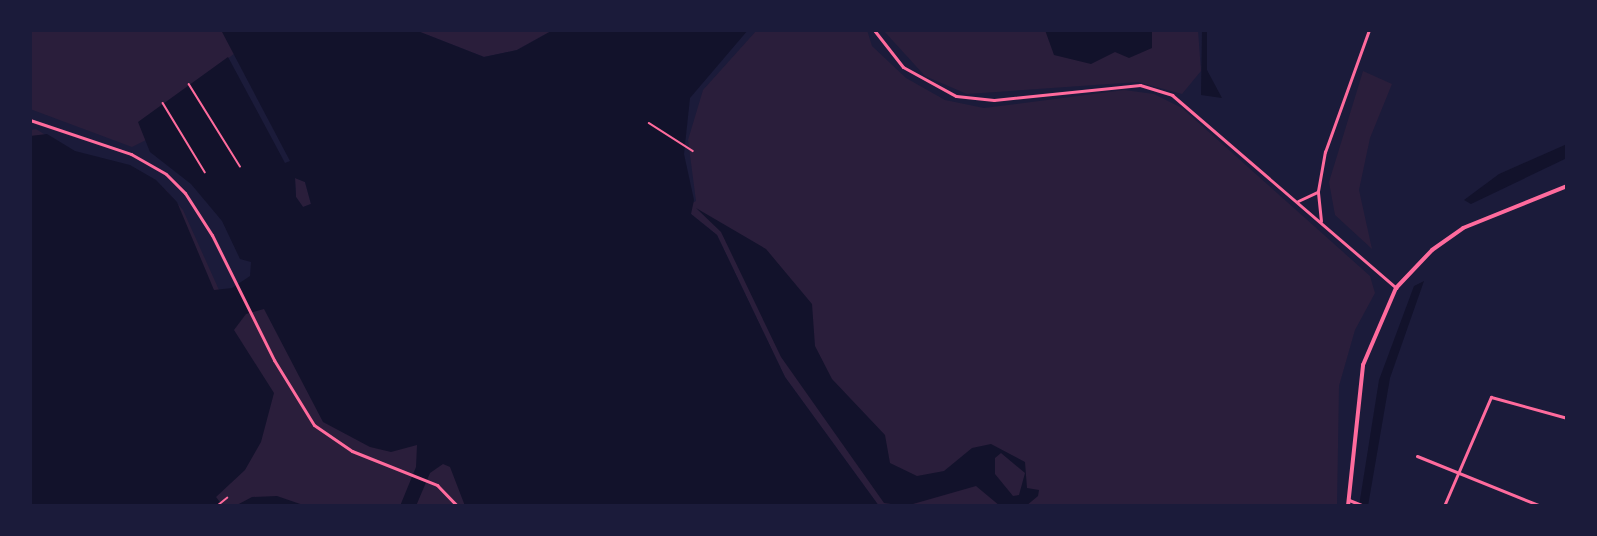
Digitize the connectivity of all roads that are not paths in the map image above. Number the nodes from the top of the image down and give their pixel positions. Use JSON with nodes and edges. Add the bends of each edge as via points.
{"nodes":[{"id":1,"x":874,"y":30,"type":"edge"},
{"id":2,"x":1369,"y":30,"type":"edge"},
{"id":3,"x":30,"y":120,"type":"edge"},
{"id":4,"x":1567,"y":186,"type":"edge"},
{"id":5,"x":1318,"y":191,"type":"junction"},
{"id":6,"x":1294,"y":200,"type":"junction"},
{"id":7,"x":1321,"y":222,"type":"junction"},
{"id":8,"x":1396,"y":288,"type":"junction"},
{"id":9,"x":1567,"y":418,"type":"edge"},
{"id":10,"x":1417,"y":456,"type":"dead end"},
{"id":11,"x":1458,"y":474,"type":"junction"},
{"id":12,"x":1349,"y":504,"type":"edge"},
{"id":13,"x":457,"y":506,"type":"edge"},
{"id":14,"x":1364,"y":506,"type":"edge"},
{"id":15,"x":1444,"y":506,"type":"edge"},
{"id":16,"x":1540,"y":506,"type":"edge"}],
"edges":[{"from":1,"to":6,"type":"street","via":[[903,67],[956,96],[994,100],[1140,85],[1172,95]]},
{"from":2,"to":5,"type":"street","via":[[1328,141]]},
{"from":3,"to":13,"type":"street","via":[[154,165],[186,192],[212,235],[274,360],[314,425],[352,452],[407,469],[437,485]]},
{"from":4,"to":8,"type":"street","via":[[1463,228],[1432,250]]},
{"from":5,"to":6,"type":"street","via":[[1308,201]]},
{"from":5,"to":7,"type":"street"},
{"from":6,"to":7,"type":"street"},
{"from":7,"to":8,"type":"street"},
{"from":8,"to":12,"type":"street","via":[[1363,365]]},
{"from":9,"to":11,"type":"street","via":[[1491,397]]},
{"from":10,"to":11,"type":"street"},
{"from":11,"to":15,"type":"street"},
{"from":11,"to":16,"type":"street"},
{"from":12,"to":14,"type":"street","via":[[1357,501]]}]}
